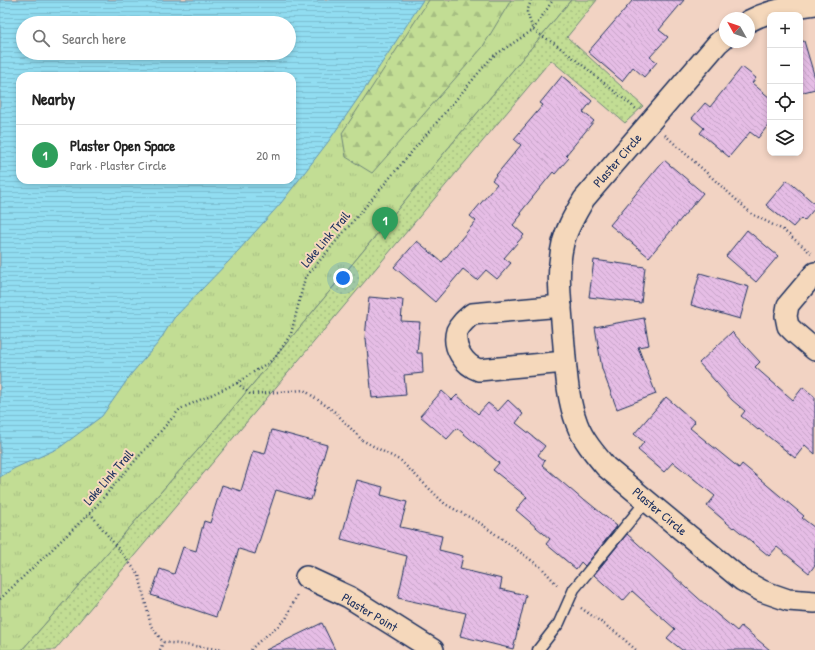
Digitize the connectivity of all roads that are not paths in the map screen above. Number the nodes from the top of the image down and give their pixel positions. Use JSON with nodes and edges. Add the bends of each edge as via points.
{"nodes":[{"id":1,"x":815,"y":4,"type":"edge"},
{"id":2,"x":755,"y":18,"type":"edge"},
{"id":3,"x":719,"y":41,"type":"edge"},
{"id":4,"x":815,"y":273,"type":"edge"},
{"id":5,"x":561,"y":306,"type":"junction"},
{"id":6,"x":815,"y":350,"type":"edge"},
{"id":7,"x":566,"y":362,"type":"junction"},
{"id":8,"x":647,"y":500,"type":"junction"},
{"id":9,"x":306,"y":577,"type":"road end"},
{"id":10,"x":815,"y":602,"type":"edge"},
{"id":11,"x":433,"y":650,"type":"edge"},
{"id":12,"x":538,"y":650,"type":"edge"}],
"edges":[{"from":1,"to":2,"type":"street","via":[[776,11]]},
{"from":3,"to":5,"type":"street","name":"Plaster Circle","via":[[584,199],[571,221],[563,242],[559,267]]},
{"from":4,"to":6,"type":"street","via":[[788,305],[786,316],[788,326]]},
{"from":5,"to":7,"type":"street","name":"Plaster Circle"},
{"from":5,"to":7,"type":"street","via":[[472,314],[459,328],[456,342],[464,360],[479,370]]},
{"from":7,"to":8,"type":"street","name":"Plaster Circle","via":[[569,399],[578,426],[590,447],[606,466]]},
{"from":8,"to":10,"type":"street","name":"Plaster Circle","via":[[742,580],[762,591],[788,600]]},
{"from":8,"to":12,"type":"lane","via":[[574,589],[559,623]]},
{"from":9,"to":11,"type":"street","name":"Plaster Point","via":[[349,597]]}]}
